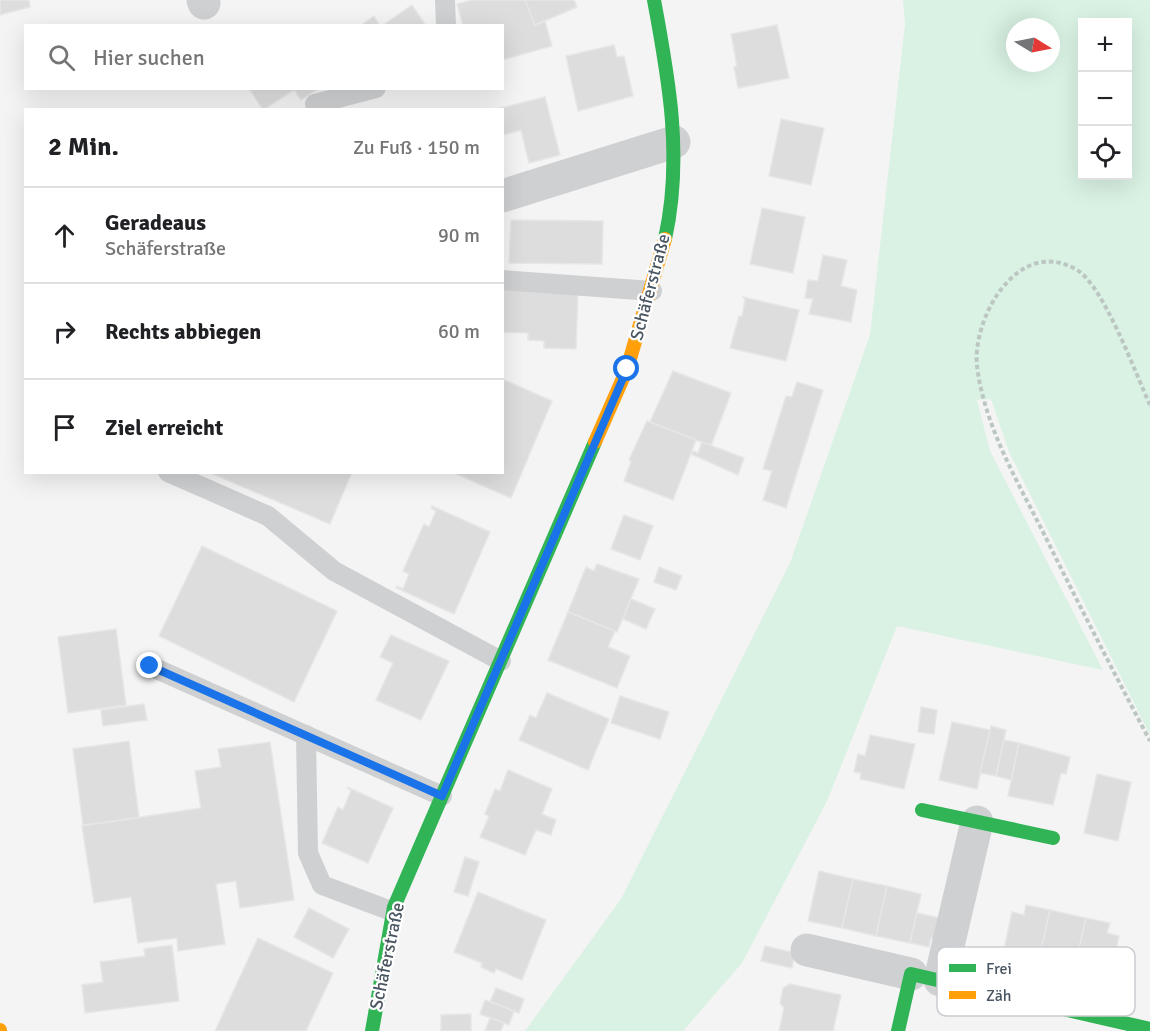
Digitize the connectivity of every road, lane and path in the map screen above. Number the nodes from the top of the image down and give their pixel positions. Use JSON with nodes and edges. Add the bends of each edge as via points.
{"nodes":[{"id":1,"x":445,"y":0,"type":"edge"},
{"id":2,"x":654,"y":0,"type":"edge"},
{"id":3,"x":446,"y":24,"type":"edge"},
{"id":4,"x":368,"y":90,"type":"edge"},
{"id":5,"x":315,"y":104,"type":"dead end"},
{"id":6,"x":674,"y":141,"type":"junction"},
{"id":7,"x":504,"y":195,"type":"edge"},
{"id":8,"x":504,"y":280,"type":"edge"},
{"id":9,"x":652,"y":291,"type":"junction"},
{"id":10,"x":1150,"y":405,"type":"edge"},
{"id":11,"x":173,"y":474,"type":"edge"},
{"id":12,"x":501,"y":661,"type":"junction"},
{"id":13,"x":150,"y":666,"type":"dead end"},
{"id":14,"x":306,"y":735,"type":"junction"},
{"id":15,"x":1150,"y":741,"type":"edge"},
{"id":16,"x":442,"y":796,"type":"junction"},
{"id":17,"x":922,"y":810,"type":"dead end"},
{"id":18,"x":977,"y":822,"type":"junction"},
{"id":19,"x":1053,"y":838,"type":"dead end"},
{"id":20,"x":394,"y":912,"type":"junction"},
{"id":21,"x":807,"y":950,"type":"dead end"},
{"id":22,"x":926,"y":977,"type":"junction"},
{"id":23,"x":937,"y":980,"type":"edge"},
{"id":24,"x":1094,"y":1016,"type":"edge"},
{"id":25,"x":1150,"y":1029,"type":"edge"},
{"id":26,"x":372,"y":1031,"type":"edge"},
{"id":27,"x":898,"y":1031,"type":"edge"}],
"edges":[{"from":1,"to":3,"type":"lane"},
{"from":2,"to":6,"type":"street","name":"Schäferstraße"},
{"from":4,"to":5,"type":"lane"},
{"from":6,"to":7,"type":"street"},
{"from":6,"to":9,"type":"street","name":"Schäferstraße","via":[[673,204]]},
{"from":8,"to":9,"type":"lane"},
{"from":9,"to":12,"type":"street","name":"Schäferstraße","via":[[627,369]]},
{"from":10,"to":15,"type":"path","via":[[1108,313],[1090,282],[1077,270],[1053,263],[1029,266],[1008,280],[995,296],[976,343],[983,394],[1003,452]]},
{"from":11,"to":12,"type":"lane","via":[[268,516],[334,571]]},
{"from":12,"to":16,"type":"street","name":"Schäferstraße"},
{"from":13,"to":14,"type":"lane"},
{"from":14,"to":16,"type":"lane"},
{"from":14,"to":20,"type":"lane","via":[[308,853],[322,885]]},
{"from":16,"to":20,"type":"street","name":"Schäferstraße"},
{"from":17,"to":18,"type":"street"},
{"from":18,"to":19,"type":"street"},
{"from":18,"to":22,"type":"street"},
{"from":20,"to":26,"type":"street","name":"Schäferstraße"},
{"from":21,"to":22,"type":"street"},
{"from":22,"to":23,"type":"street"},
{"from":22,"to":27,"type":"street"},
{"from":24,"to":25,"type":"street"}]}
